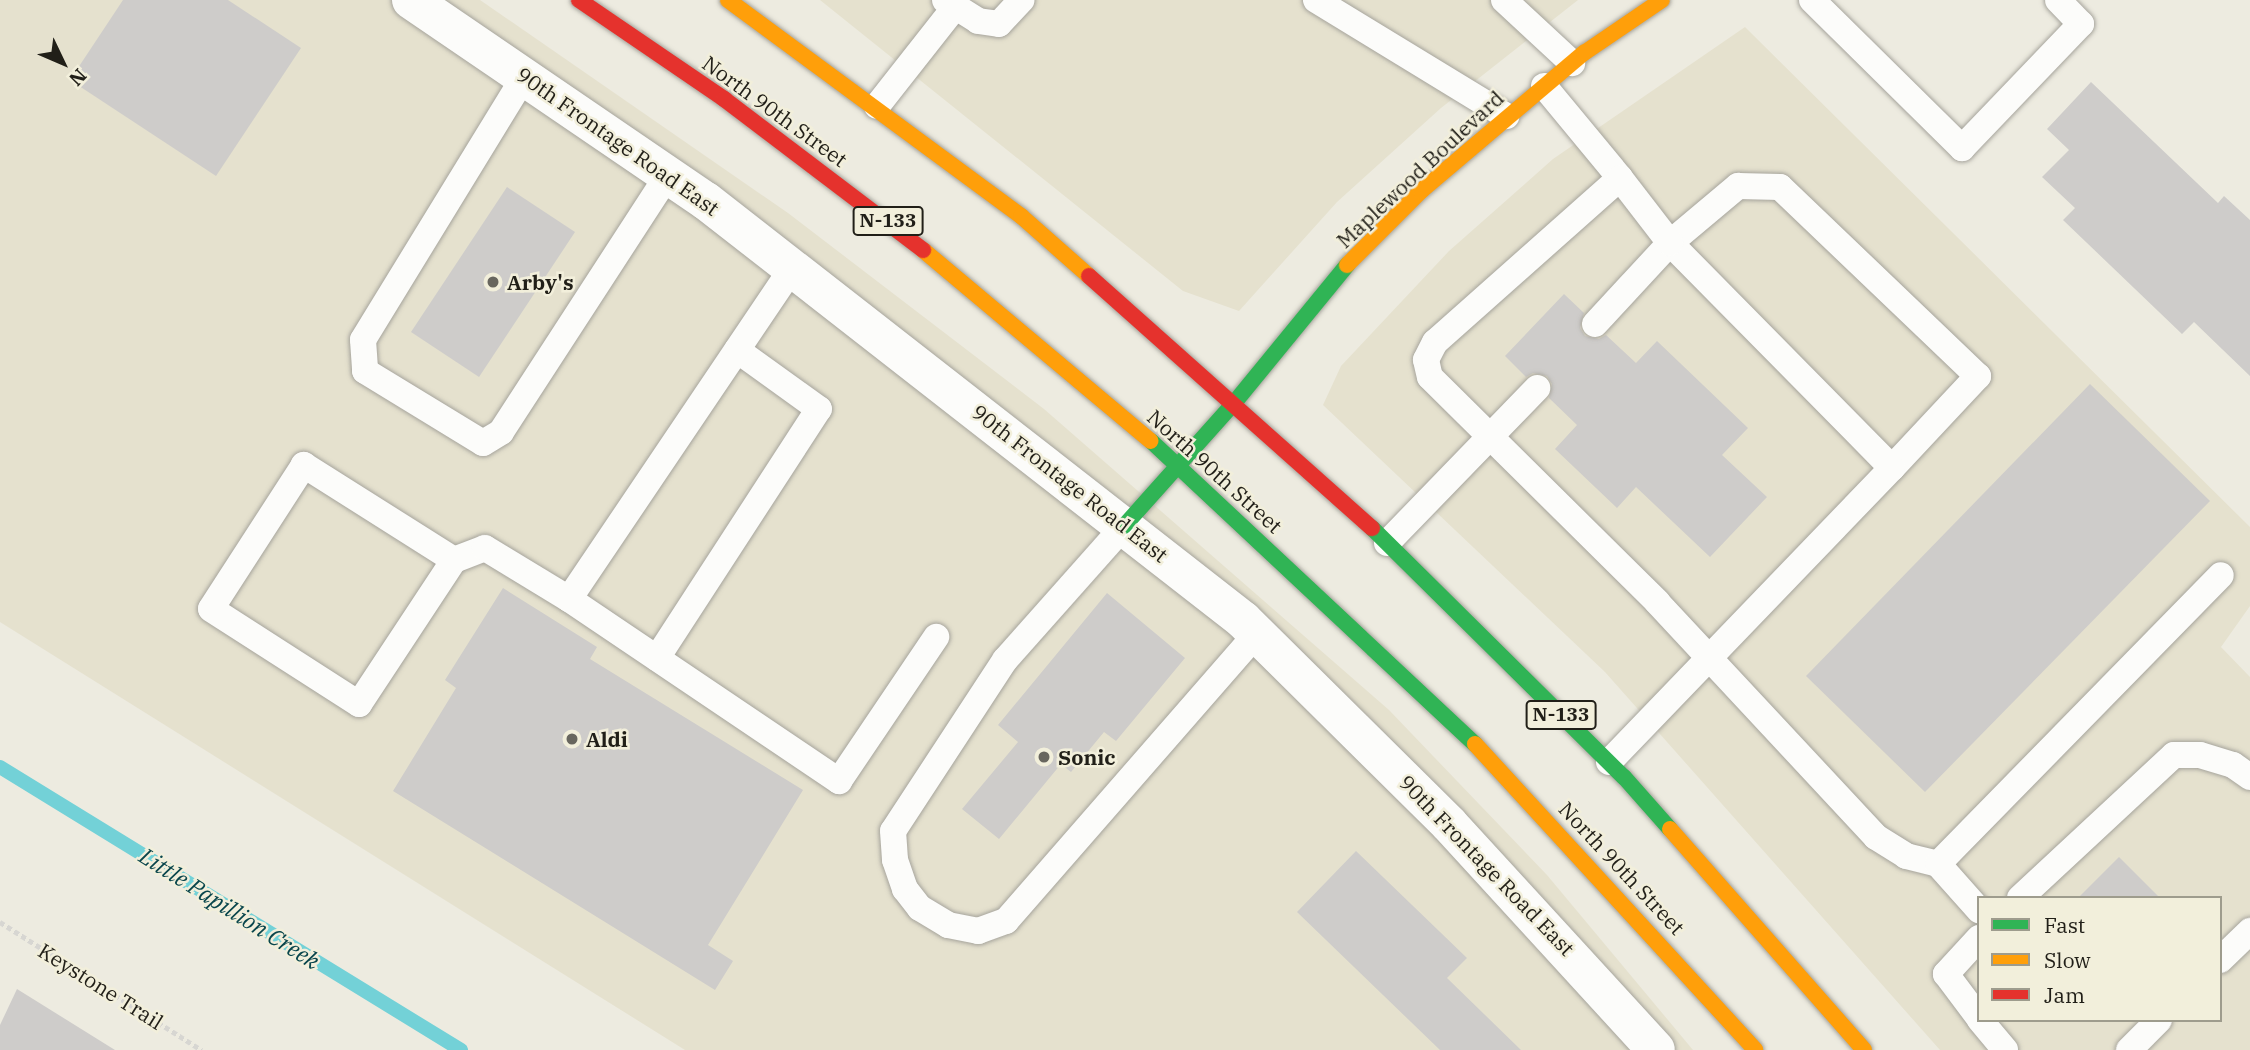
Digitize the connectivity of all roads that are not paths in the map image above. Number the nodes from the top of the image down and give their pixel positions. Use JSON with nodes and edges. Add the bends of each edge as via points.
{"nodes":[{"id":1,"x":411,"y":0,"type":"edge"},
{"id":2,"x":579,"y":0,"type":"edge"},
{"id":3,"x":729,"y":0,"type":"edge"},
{"id":4,"x":1021,"y":0,"type":"edge"},
{"id":5,"x":1316,"y":0,"type":"edge"},
{"id":6,"x":1504,"y":0,"type":"edge"},
{"id":7,"x":1662,"y":0,"type":"edge"},
{"id":8,"x":1812,"y":0,"type":"edge"},
{"id":9,"x":2058,"y":0,"type":"edge"},
{"id":10,"x":950,"y":4,"type":"edge"},
{"id":11,"x":1572,"y":63,"type":"junction"},
{"id":12,"x":524,"y":77,"type":"junction"},
{"id":13,"x":1544,"y":86,"type":"junction"},
{"id":14,"x":877,"y":106,"type":"junction"},
{"id":15,"x":1506,"y":117,"type":"junction"},
{"id":16,"x":668,"y":175,"type":"junction"},
{"id":17,"x":1620,"y":178,"type":"junction"},
{"id":18,"x":1670,"y":243,"type":"junction"},
{"id":19,"x":793,"y":267,"type":"junction"},
{"id":20,"x":1595,"y":324,"type":"dead end"},
{"id":21,"x":737,"y":351,"type":"junction"},
{"id":22,"x":1537,"y":388,"type":"dead end"},
{"id":23,"x":1235,"y":402,"type":"junction"},
{"id":24,"x":1491,"y":438,"type":"junction"},
{"id":25,"x":1180,"y":466,"type":"junction"},
{"id":26,"x":1892,"y":468,"type":"junction"},
{"id":27,"x":1124,"y":526,"type":"junction"},
{"id":28,"x":1387,"y":543,"type":"junction"},
{"id":29,"x":454,"y":560,"type":"junction"},
{"id":30,"x":2221,"y":575,"type":"dead end"},
{"id":31,"x":569,"y":599,"type":"junction"},
{"id":32,"x":1257,"y":633,"type":"junction"},
{"id":33,"x":936,"y":637,"type":"dead end"},
{"id":34,"x":657,"y":657,"type":"junction"},
{"id":35,"x":1710,"y":660,"type":"junction"},
{"id":36,"x":1609,"y":762,"type":"junction"},
{"id":37,"x":2250,"y":777,"type":"edge"},
{"id":38,"x":1938,"y":864,"type":"junction"},
{"id":39,"x":2022,"y":896,"type":"edge"},
{"id":40,"x":1977,"y":908,"type":"edge"},
{"id":41,"x":2250,"y":930,"type":"edge"},
{"id":42,"x":1977,"y":941,"type":"edge"},
{"id":43,"x":2222,"y":958,"type":"edge"},
{"id":44,"x":1977,"y":1015,"type":"edge"},
{"id":45,"x":1982,"y":1022,"type":"edge"},
{"id":46,"x":2158,"y":1022,"type":"edge"},
{"id":47,"x":1656,"y":1050,"type":"edge"},
{"id":48,"x":1755,"y":1050,"type":"edge"},
{"id":49,"x":1864,"y":1050,"type":"edge"},
{"id":50,"x":2005,"y":1050,"type":"edge"},
{"id":51,"x":2129,"y":1050,"type":"edge"}],
"edges":[{"from":1,"to":12,"type":"street","name":"90th Frontage Road East"},
{"from":2,"to":25,"type":"main road","name":"North 90th Street","number":"N-133","via":[[880,214]]},
{"from":3,"to":14,"type":"main road","number":"N-133"},
{"from":4,"to":10,"type":"lane","via":[[999,24],[978,21]]},
{"from":5,"to":15,"type":"lane"},
{"from":6,"to":11,"type":"lane"},
{"from":7,"to":11,"type":"main road","name":"Maplewood Boulevard"},
{"from":8,"to":9,"type":"lane","via":[[1962,148],[2081,24]]},
{"from":10,"to":14,"type":"lane"},
{"from":11,"to":13,"type":"main road","name":"Maplewood Boulevard"},
{"from":12,"to":16,"type":"street","name":"90th Frontage Road East"},
{"from":12,"to":16,"type":"lane","via":[[363,340],[365,371],[483,443],[501,432]]},
{"from":13,"to":15,"type":"main road","name":"Maplewood Boulevard"},
{"from":13,"to":17,"type":"lane"},
{"from":14,"to":23,"type":"main road","number":"N-133","via":[[1021,216]]},
{"from":15,"to":23,"type":"main road","name":"Maplewood Boulevard","via":[[1421,191],[1342,270]]},
{"from":16,"to":19,"type":"street","name":"90th Frontage Road East"},
{"from":17,"to":18,"type":"lane"},
{"from":17,"to":24,"type":"lane","via":[[1435,342],[1426,360],[1430,377]]},
{"from":18,"to":20,"type":"lane"},
{"from":18,"to":26,"type":"lane"},
{"from":18,"to":26,"type":"lane","via":[[1738,186],[1780,187],[1978,376]]},
{"from":19,"to":21,"type":"lane"},
{"from":19,"to":27,"type":"street","name":"90th Frontage Road East"},
{"from":21,"to":31,"type":"lane"},
{"from":21,"to":34,"type":"lane","via":[[819,409]]},
{"from":22,"to":24,"type":"lane"},
{"from":23,"to":25,"type":"main road","name":"Maplewood Boulevard"},
{"from":23,"to":28,"type":"main road","number":"N-133"},
{"from":24,"to":28,"type":"lane"},
{"from":24,"to":35,"type":"lane"},
{"from":25,"to":27,"type":"main road","name":"Maplewood Boulevard"},
{"from":25,"to":48,"type":"main road","name":"North 90th Street","number":"N-133","via":[[1422,690],[1509,778],[1636,912]]},
{"from":26,"to":35,"type":"lane"},
{"from":27,"to":32,"type":"street","name":"90th Frontage Road East"},
{"from":27,"to":32,"type":"lane","via":[[1005,660],[892,831],[905,889],[920,908],[948,925],[978,931],[1006,921]]},
{"from":28,"to":36,"type":"main road","number":"N-133"},
{"from":29,"to":29,"type":"lane","via":[[304,465],[211,609],[359,704]]},
{"from":29,"to":31,"type":"lane","via":[[485,548]]},
{"from":30,"to":38,"type":"lane"},
{"from":31,"to":34,"type":"lane"},
{"from":32,"to":47,"type":"street","name":"90th Frontage Road East","via":[[1450,824]]},
{"from":33,"to":34,"type":"lane","via":[[839,781]]},
{"from":35,"to":36,"type":"lane"},
{"from":35,"to":38,"type":"lane","via":[[1876,837],[1906,856]]},
{"from":36,"to":49,"type":"main road","number":"N-133","via":[[1743,908]]},
{"from":37,"to":39,"type":"lane","via":[[2233,765],[2200,755],[2174,755]]},
{"from":38,"to":40,"type":"lane"},
{"from":41,"to":43,"type":"lane"},
{"from":42,"to":44,"type":"lane","via":[[1946,974]]},
{"from":45,"to":50,"type":"lane"},
{"from":46,"to":51,"type":"lane"}]}
